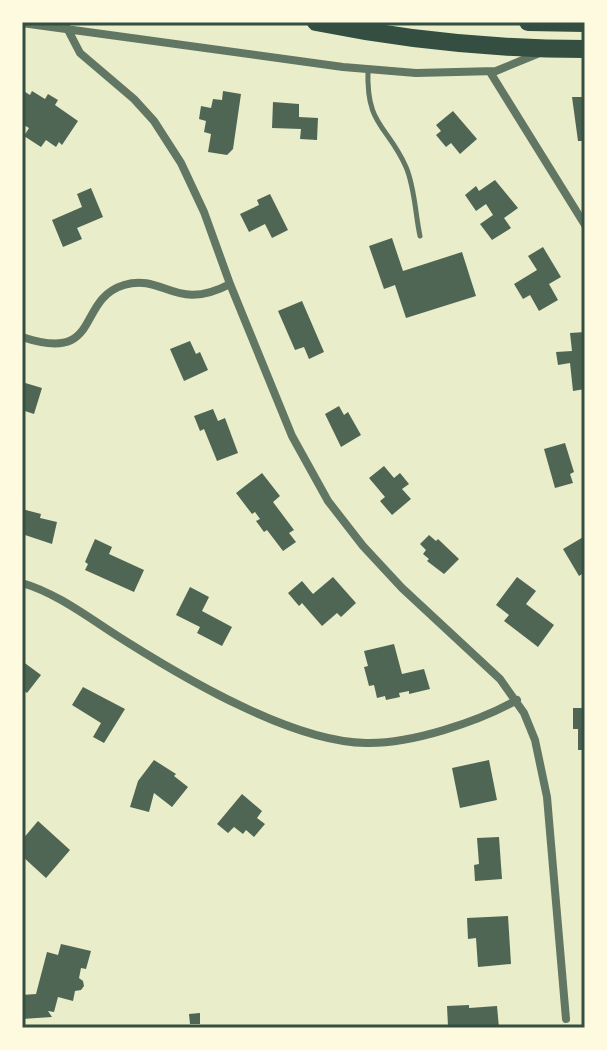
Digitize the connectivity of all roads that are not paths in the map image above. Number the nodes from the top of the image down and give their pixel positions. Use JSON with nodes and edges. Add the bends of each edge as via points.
{"nodes":[{"id":1,"x":316,"y":22,"type":"edge"},
{"id":2,"x":528,"y":22,"type":"edge"},
{"id":3,"x":22,"y":23,"type":"edge"},
{"id":4,"x":585,"y":23,"type":"edge"},
{"id":5,"x":67,"y":28,"type":"junction"},
{"id":6,"x":550,"y":49,"type":"junction"},
{"id":7,"x":585,"y":49,"type":"edge"},
{"id":8,"x":368,"y":69,"type":"junction"},
{"id":9,"x":490,"y":72,"type":"junction"},
{"id":10,"x":585,"y":225,"type":"edge"},
{"id":11,"x":420,"y":236,"type":"dead end"},
{"id":12,"x":230,"y":284,"type":"junction"},
{"id":13,"x":22,"y":337,"type":"edge"},
{"id":14,"x":22,"y":583,"type":"edge"},
{"id":15,"x":517,"y":700,"type":"junction"},
{"id":16,"x":566,"y":1019,"type":"dead end"}],
"edges":[{"from":1,"to":6,"type":"highway","via":[[406,37]]},
{"from":2,"to":4,"type":"highway"},
{"from":3,"to":5,"type":"street"},
{"from":5,"to":8,"type":"street"},
{"from":5,"to":12,"type":"street","via":[[80,53],[134,99],[172,147]]},
{"from":6,"to":7,"type":"highway"},
{"from":6,"to":9,"type":"street"},
{"from":8,"to":9,"type":"street"},
{"from":8,"to":11,"type":"lane","via":[[373,115],[407,168]]},
{"from":9,"to":10,"type":"street"},
{"from":12,"to":13,"type":"street","via":[[187,297],[147,284],[126,284],[103,299],[73,340],[56,344]]},
{"from":12,"to":15,"type":"street","via":[[292,436],[328,501],[388,573]]},
{"from":14,"to":15,"type":"street","via":[[48,593],[206,689],[340,740],[397,740],[472,722]]},
{"from":15,"to":16,"type":"street","via":[[535,740],[547,797]]}]}
